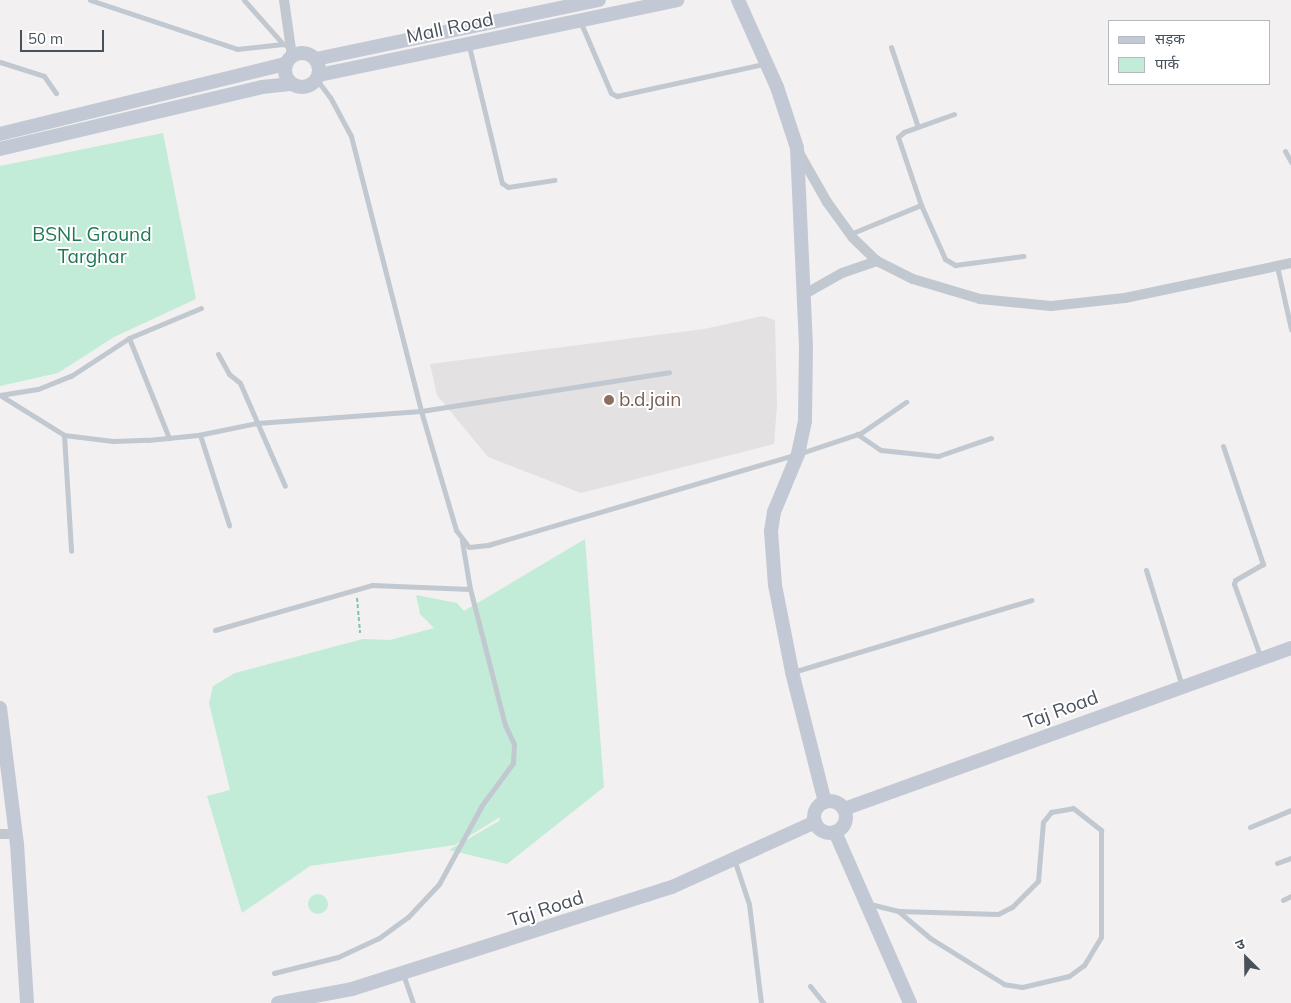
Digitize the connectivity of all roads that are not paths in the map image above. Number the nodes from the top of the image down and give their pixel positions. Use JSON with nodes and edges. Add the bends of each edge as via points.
{"nodes":[{"id":1,"x":90,"y":0,"type":"edge"},
{"id":2,"x":244,"y":0,"type":"edge"},
{"id":3,"x":284,"y":0,"type":"edge"},
{"id":4,"x":599,"y":0,"type":"edge"},
{"id":5,"x":677,"y":0,"type":"edge"},
{"id":6,"x":738,"y":0,"type":"edge"},
{"id":7,"x":580,"y":20,"type":"junction"},
{"id":8,"x":468,"y":43,"type":"junction"},
{"id":9,"x":891,"y":47,"type":"dead end"},
{"id":10,"x":288,"y":53,"type":"junction"},
{"id":11,"x":316,"y":59,"type":"junction"},
{"id":12,"x":0,"y":62,"type":"edge"},
{"id":13,"x":766,"y":64,"type":"junction"},
{"id":14,"x":318,"y":77,"type":"junction"},
{"id":15,"x":292,"y":84,"type":"junction"},
{"id":16,"x":56,"y":93,"type":"dead end"},
{"id":17,"x":954,"y":114,"type":"dead end"},
{"id":18,"x":918,"y":127,"type":"junction"},
{"id":19,"x":0,"y":134,"type":"edge"},
{"id":20,"x":0,"y":148,"type":"edge"},
{"id":21,"x":797,"y":148,"type":"junction"},
{"id":22,"x":1285,"y":151,"type":"dead end"},
{"id":23,"x":1291,"y":162,"type":"edge"},
{"id":24,"x":554,"y":180,"type":"dead end"},
{"id":25,"x":921,"y":205,"type":"junction"},
{"id":26,"x":850,"y":234,"type":"junction"},
{"id":27,"x":1023,"y":256,"type":"dead end"},
{"id":28,"x":877,"y":261,"type":"junction"},
{"id":29,"x":1291,"y":263,"type":"edge"},
{"id":30,"x":1276,"y":266,"type":"junction"},
{"id":31,"x":803,"y":296,"type":"junction"},
{"id":32,"x":201,"y":308,"type":"dead end"},
{"id":33,"x":1291,"y":329,"type":"edge"},
{"id":34,"x":129,"y":338,"type":"junction"},
{"id":35,"x":218,"y":354,"type":"dead end"},
{"id":36,"x":669,"y":372,"type":"dead end"},
{"id":37,"x":0,"y":395,"type":"edge"},
{"id":38,"x":906,"y":402,"type":"dead end"},
{"id":39,"x":421,"y":411,"type":"junction"},
{"id":40,"x":257,"y":423,"type":"junction"},
{"id":41,"x":857,"y":434,"type":"junction"},
{"id":42,"x":64,"y":435,"type":"junction"},
{"id":43,"x":200,"y":435,"type":"junction"},
{"id":44,"x":169,"y":438,"type":"junction"},
{"id":45,"x":991,"y":438,"type":"dead end"},
{"id":46,"x":1223,"y":446,"type":"dead end"},
{"id":47,"x":798,"y":454,"type":"junction"},
{"id":48,"x":285,"y":486,"type":"dead end"},
{"id":49,"x":228,"y":525,"type":"dead end"},
{"id":50,"x":462,"y":541,"type":"junction"},
{"id":51,"x":71,"y":551,"type":"dead end"},
{"id":52,"x":1146,"y":570,"type":"dead end"},
{"id":53,"x":470,"y":590,"type":"junction"},
{"id":54,"x":1031,"y":600,"type":"dead end"},
{"id":55,"x":215,"y":630,"type":"dead end"},
{"id":56,"x":1291,"y":648,"type":"edge"},
{"id":57,"x":1261,"y":659,"type":"junction"},
{"id":58,"x":792,"y":672,"type":"junction"},
{"id":59,"x":1182,"y":687,"type":"junction"},
{"id":60,"x":0,"y":708,"type":"edge"},
{"id":61,"x":825,"y":802,"type":"junction"},
{"id":62,"x":844,"y":810,"type":"junction"},
{"id":63,"x":1291,"y":810,"type":"edge"},
{"id":64,"x":815,"y":822,"type":"junction"},
{"id":65,"x":1250,"y":827,"type":"dead end"},
{"id":66,"x":835,"y":832,"type":"junction"},
{"id":67,"x":0,"y":834,"type":"edge"},
{"id":68,"x":16,"y":834,"type":"junction"},
{"id":69,"x":1291,"y":858,"type":"edge"},
{"id":70,"x":734,"y":859,"type":"junction"},
{"id":71,"x":1277,"y":864,"type":"dead end"},
{"id":72,"x":1291,"y":896,"type":"edge"},
{"id":73,"x":1283,"y":900,"type":"dead end"},
{"id":74,"x":867,"y":903,"type":"junction"},
{"id":75,"x":898,"y":911,"type":"junction"},
{"id":76,"x":274,"y":973,"type":"dead end"},
{"id":77,"x":402,"y":974,"type":"junction"},
{"id":78,"x":810,"y":986,"type":"dead end"},
{"id":79,"x":27,"y":1003,"type":"edge"},
{"id":80,"x":278,"y":1003,"type":"edge"},
{"id":81,"x":413,"y":1003,"type":"edge"},
{"id":82,"x":761,"y":1003,"type":"edge"},
{"id":83,"x":824,"y":1003,"type":"edge"},
{"id":84,"x":910,"y":1003,"type":"edge"}],
"edges":[{"from":1,"to":10,"type":"lane","via":[[237,49]]},
{"from":2,"to":10,"type":"lane"},
{"from":3,"to":10,"type":"street"},
{"from":4,"to":11,"type":"main road","name":"Mall Road"},
{"from":5,"to":7,"type":"main road","name":"Mall Road"},
{"from":6,"to":13,"type":"main road"},
{"from":7,"to":8,"type":"main road","name":"Mall Road"},
{"from":7,"to":13,"type":"lane","via":[[611,93],[617,96]]},
{"from":8,"to":14,"type":"main road","name":"Mall Road"},
{"from":8,"to":24,"type":"lane","via":[[502,183],[508,187]]},
{"from":9,"to":18,"type":"lane"},
{"from":10,"to":11,"type":"main road","via":[[302,53]]},
{"from":10,"to":15,"type":"main road","via":[[286,75]]},
{"from":10,"to":19,"type":"main road"},
{"from":11,"to":14,"type":"main road"},
{"from":12,"to":16,"type":"lane","via":[[44,76]]},
{"from":13,"to":21,"type":"main road"},
{"from":14,"to":15,"type":"main road","via":[[303,88]]},
{"from":14,"to":39,"type":"lane","via":[[351,136]]},
{"from":15,"to":20,"type":"main road","via":[[262,88]]},
{"from":17,"to":18,"type":"lane"},
{"from":18,"to":25,"type":"lane","via":[[898,137]]},
{"from":21,"to":26,"type":"street"},
{"from":21,"to":31,"type":"main road"},
{"from":22,"to":23,"type":"lane"},
{"from":25,"to":26,"type":"lane"},
{"from":25,"to":27,"type":"lane","via":[[947,261],[955,265]]},
{"from":26,"to":28,"type":"street"},
{"from":28,"to":30,"type":"street","via":[[913,279],[980,299],[1051,306],[1125,298]]},
{"from":28,"to":31,"type":"street","via":[[842,273]]},
{"from":29,"to":30,"type":"street"},
{"from":30,"to":33,"type":"lane"},
{"from":31,"to":47,"type":"main road","via":[[805,421]]},
{"from":32,"to":34,"type":"lane"},
{"from":34,"to":37,"type":"lane","via":[[71,376],[38,389]]},
{"from":34,"to":44,"type":"lane"},
{"from":35,"to":40,"type":"lane","via":[[229,374],[240,383]]},
{"from":36,"to":39,"type":"lane"},
{"from":37,"to":42,"type":"lane"},
{"from":38,"to":41,"type":"lane"},
{"from":39,"to":40,"type":"lane"},
{"from":39,"to":50,"type":"lane"},
{"from":40,"to":43,"type":"lane"},
{"from":40,"to":48,"type":"lane"},
{"from":41,"to":45,"type":"lane","via":[[880,450],[938,456]]},
{"from":41,"to":47,"type":"lane"},
{"from":42,"to":44,"type":"lane","via":[[113,441]]},
{"from":42,"to":51,"type":"lane"},
{"from":43,"to":44,"type":"lane"},
{"from":43,"to":49,"type":"lane"},
{"from":46,"to":57,"type":"lane","via":[[1263,564],[1235,580],[1234,584]]},
{"from":47,"to":50,"type":"lane","via":[[488,545],[471,548]]},
{"from":47,"to":58,"type":"main road","via":[[774,512],[771,531],[775,585]]},
{"from":50,"to":53,"type":"lane"},
{"from":52,"to":59,"type":"lane"},
{"from":53,"to":55,"type":"lane","via":[[393,584],[357,588]]},
{"from":53,"to":76,"type":"lane","via":[[505,724],[514,744],[513,763],[482,805],[439,884],[408,918],[379,938],[338,958]]},
{"from":54,"to":58,"type":"lane"},
{"from":56,"to":57,"type":"main road","name":"Taj Road"},
{"from":57,"to":59,"type":"main road","name":"Taj Road"},
{"from":58,"to":61,"type":"main road"},
{"from":59,"to":62,"type":"main road","name":"Taj Road"},
{"from":60,"to":68,"type":"main road"},
{"from":61,"to":62,"type":"main road","via":[[834,801]]},
{"from":61,"to":64,"type":"main road","via":[[815,812]]},
{"from":62,"to":66,"type":"main road","via":[[845,823]]},
{"from":63,"to":65,"type":"lane"},
{"from":64,"to":66,"type":"main road","via":[[821,830]]},
{"from":64,"to":70,"type":"main road","name":"Taj Road"},
{"from":66,"to":74,"type":"main road"},
{"from":67,"to":68,"type":"street"},
{"from":68,"to":79,"type":"main road"},
{"from":69,"to":71,"type":"lane"},
{"from":70,"to":77,"type":"main road","name":"Taj Road","via":[[672,887]]},
{"from":70,"to":82,"type":"lane","via":[[749,904]]},
{"from":72,"to":73,"type":"lane"},
{"from":74,"to":75,"type":"lane"},
{"from":74,"to":84,"type":"main road"},
{"from":75,"to":75,"type":"lane","via":[[990,915],[1006,911],[1038,880],[1046,816],[1073,808],[1101,830],[1101,937],[1084,965],[1069,976],[1022,986],[1004,984],[930,938]]},
{"from":77,"to":80,"type":"main road","name":"Taj Road","via":[[352,989]]},
{"from":77,"to":81,"type":"lane"},
{"from":78,"to":83,"type":"lane"}]}
